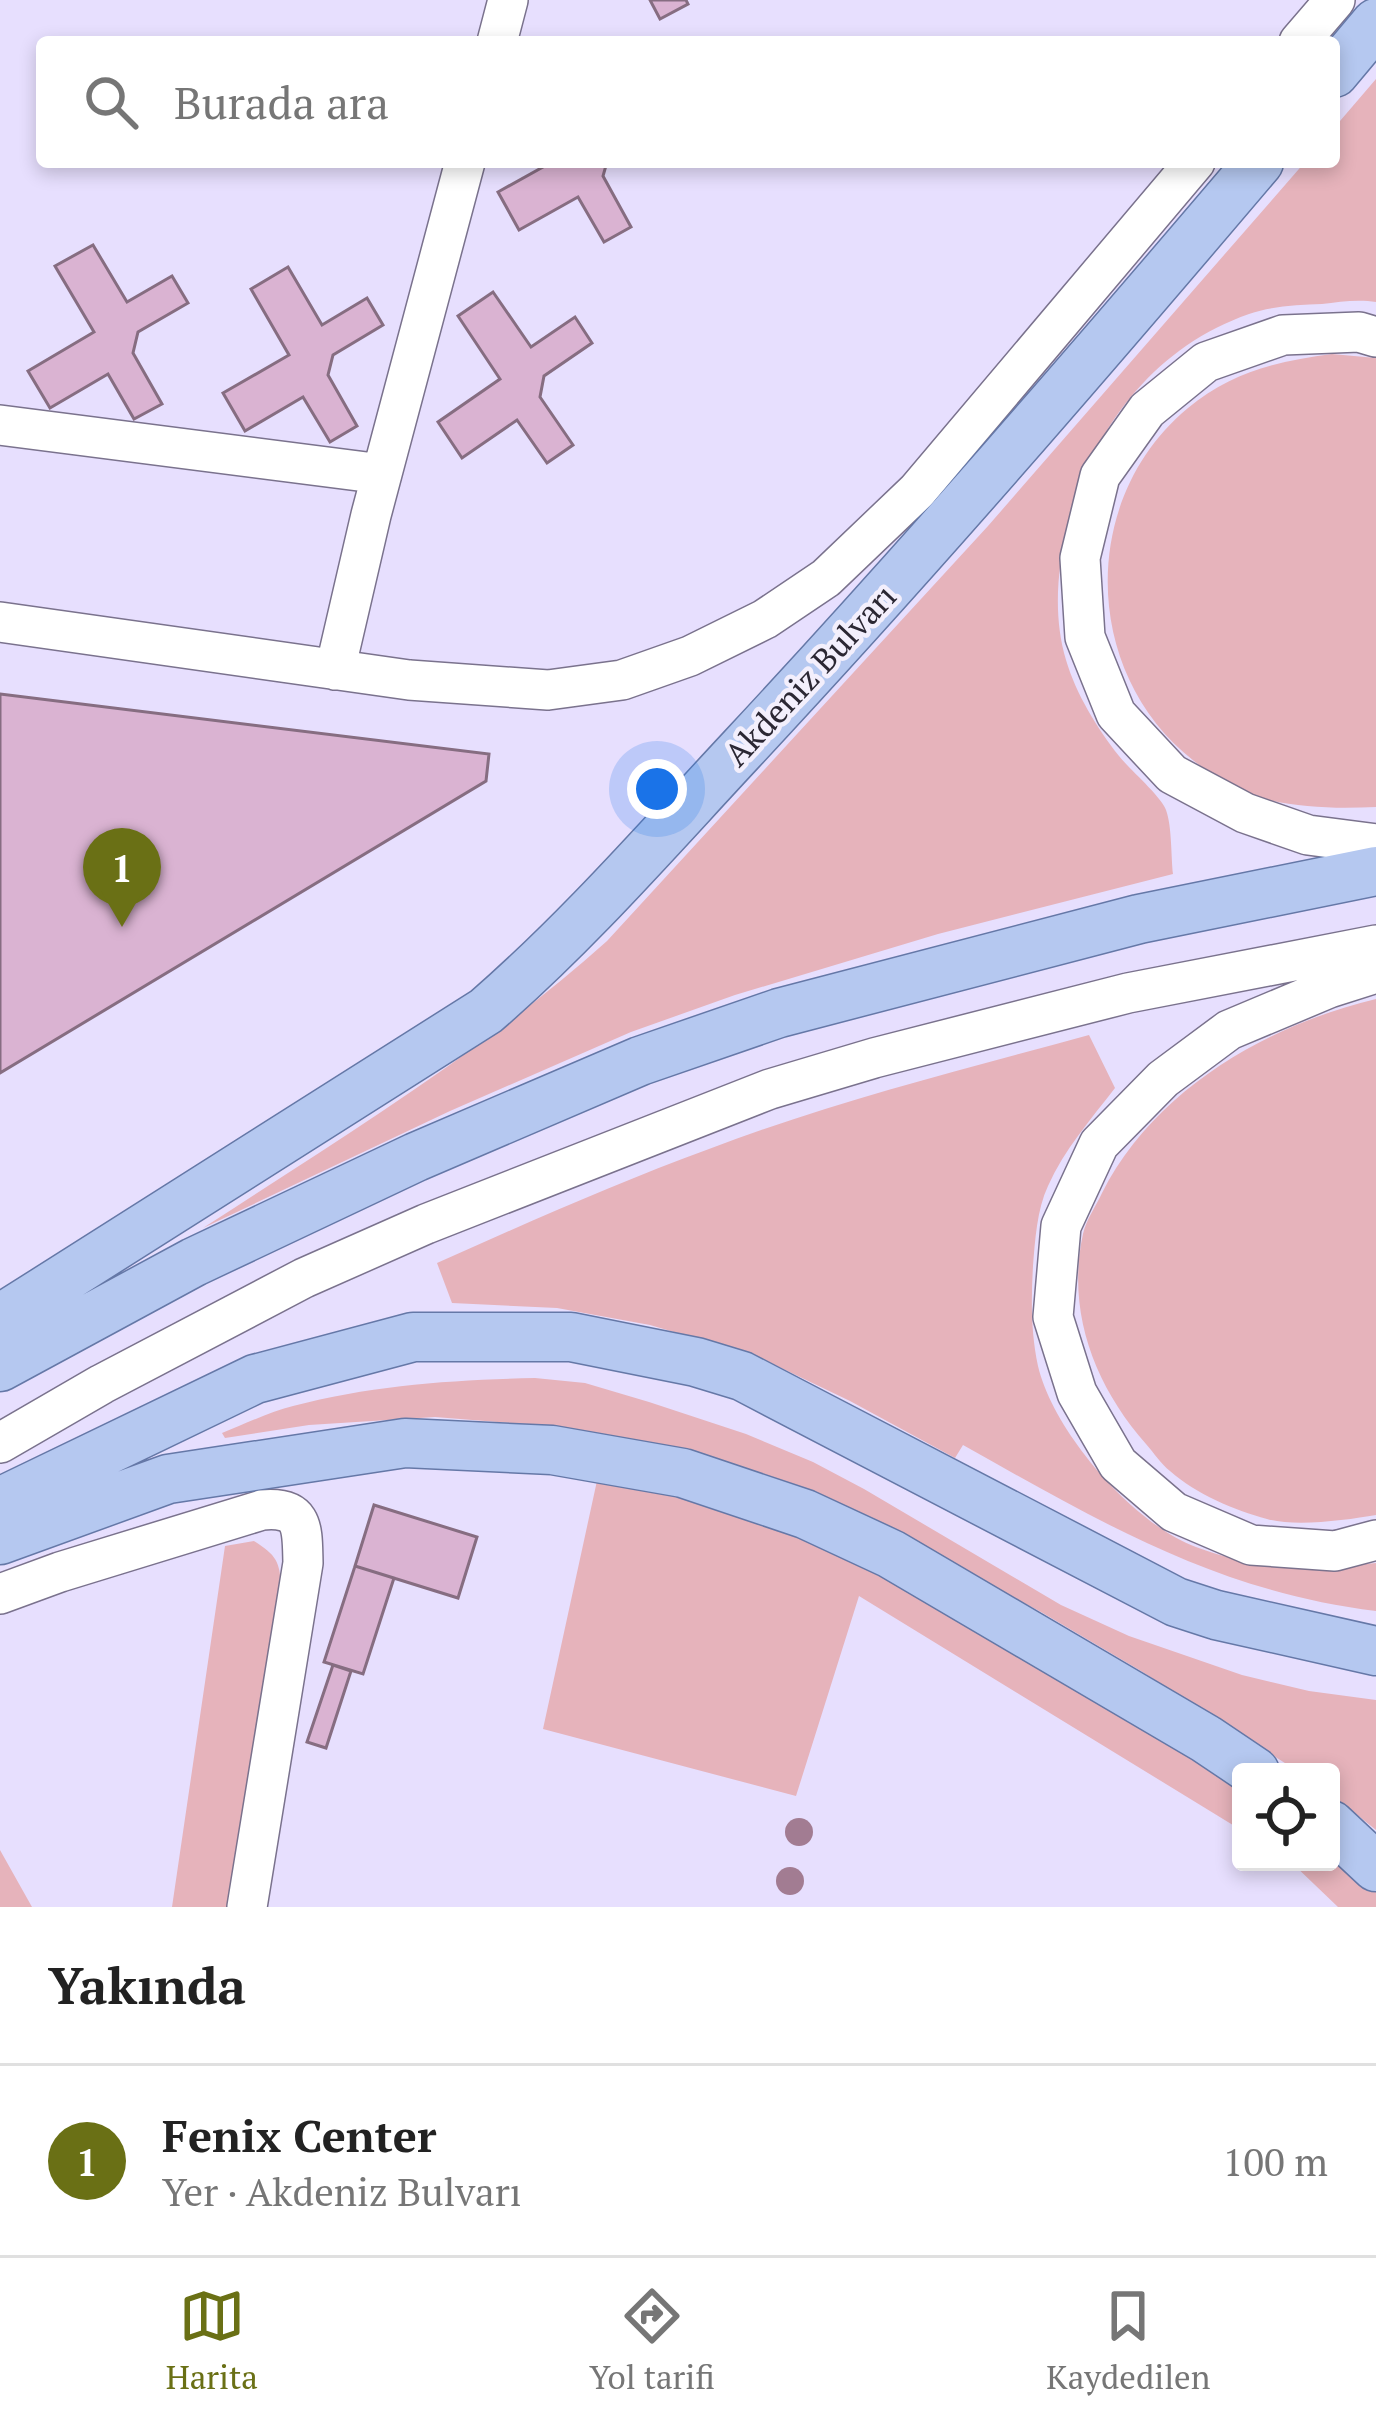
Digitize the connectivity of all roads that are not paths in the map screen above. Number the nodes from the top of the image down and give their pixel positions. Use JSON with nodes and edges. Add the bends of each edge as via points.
{"nodes":[{"id":1,"x":508,"y":0,"type":"edge"},
{"id":2,"x":1335,"y":0,"type":"edge"},
{"id":3,"x":1376,"y":23,"type":"edge"},
{"id":4,"x":499,"y":36,"type":"edge"},
{"id":5,"x":1304,"y":36,"type":"edge"},
{"id":6,"x":1340,"y":66,"type":"edge"},
{"id":7,"x":463,"y":168,"type":"edge"},
{"id":8,"x":1191,"y":168,"type":"edge"},
{"id":9,"x":1254,"y":168,"type":"edge"},
{"id":10,"x":1376,"y":337,"type":"edge"},
{"id":11,"x":0,"y":425,"type":"edge"},
{"id":12,"x":382,"y":474,"type":"junction"},
{"id":13,"x":0,"y":622,"type":"edge"},
{"id":14,"x":335,"y":670,"type":"junction"},
{"id":15,"x":1376,"y":844,"type":"edge"},
{"id":16,"x":1376,"y":871,"type":"edge"},
{"id":17,"x":1376,"y":945,"type":"edge"},
{"id":18,"x":1376,"y":973,"type":"edge"},
{"id":19,"x":0,"y":1319,"type":"edge"},
{"id":20,"x":0,"y":1367,"type":"edge"},
{"id":21,"x":0,"y":1443,"type":"edge"},
{"id":22,"x":0,"y":1502,"type":"edge"},
{"id":23,"x":0,"y":1540,"type":"edge"},
{"id":24,"x":1376,"y":1540,"type":"edge"},
{"id":25,"x":0,"y":1594,"type":"edge"},
{"id":26,"x":1376,"y":1652,"type":"edge"},
{"id":27,"x":1242,"y":1763,"type":"edge"},
{"id":28,"x":1340,"y":1833,"type":"edge"},
{"id":29,"x":1376,"y":1867,"type":"edge"},
{"id":30,"x":247,"y":1907,"type":"edge"}],
"edges":[{"from":1,"to":4,"type":"street"},
{"from":2,"to":5,"type":"street"},
{"from":3,"to":6,"type":"main road"},
{"from":7,"to":12,"type":"street"},
{"from":8,"to":14,"type":"street","via":[[917,491],[826,578],[765,619],[622,680],[548,690]]},
{"from":9,"to":19,"type":"main road","name":"Akdeniz Bulvarı","via":[[836,648],[546,959],[486,1011]]},
{"from":10,"to":15,"type":"street","via":[[1282,335],[1206,362],[1147,410],[1100,476],[1080,557],[1084,637],[1116,714],[1172,774],[1308,835]]},
{"from":11,"to":12,"type":"street"},
{"from":12,"to":14,"type":"street"},
{"from":13,"to":14,"type":"street"},
{"from":16,"to":20,"type":"main road","via":[[1139,919],[779,1013],[640,1061],[214,1253]]},
{"from":17,"to":21,"type":"street","via":[[1128,993],[770,1089],[304,1278]]},
{"from":18,"to":24,"type":"street","via":[[1229,1030],[1163,1079],[1099,1144],[1061,1226],[1053,1317],[1077,1393],[1118,1464],[1174,1512],[1251,1545],[1335,1550]]},
{"from":22,"to":26,"type":"main road","via":[[255,1379],[413,1336],[571,1337],[742,1376],[1176,1603]]},
{"from":23,"to":27,"type":"main road","via":[[168,1479],[405,1443],[552,1450],[683,1474],[805,1514],[891,1554]]},
{"from":25,"to":30,"type":"street","via":[[262,1510],[294,1515],[303,1563]]},
{"from":28,"to":29,"type":"main road"}]}
